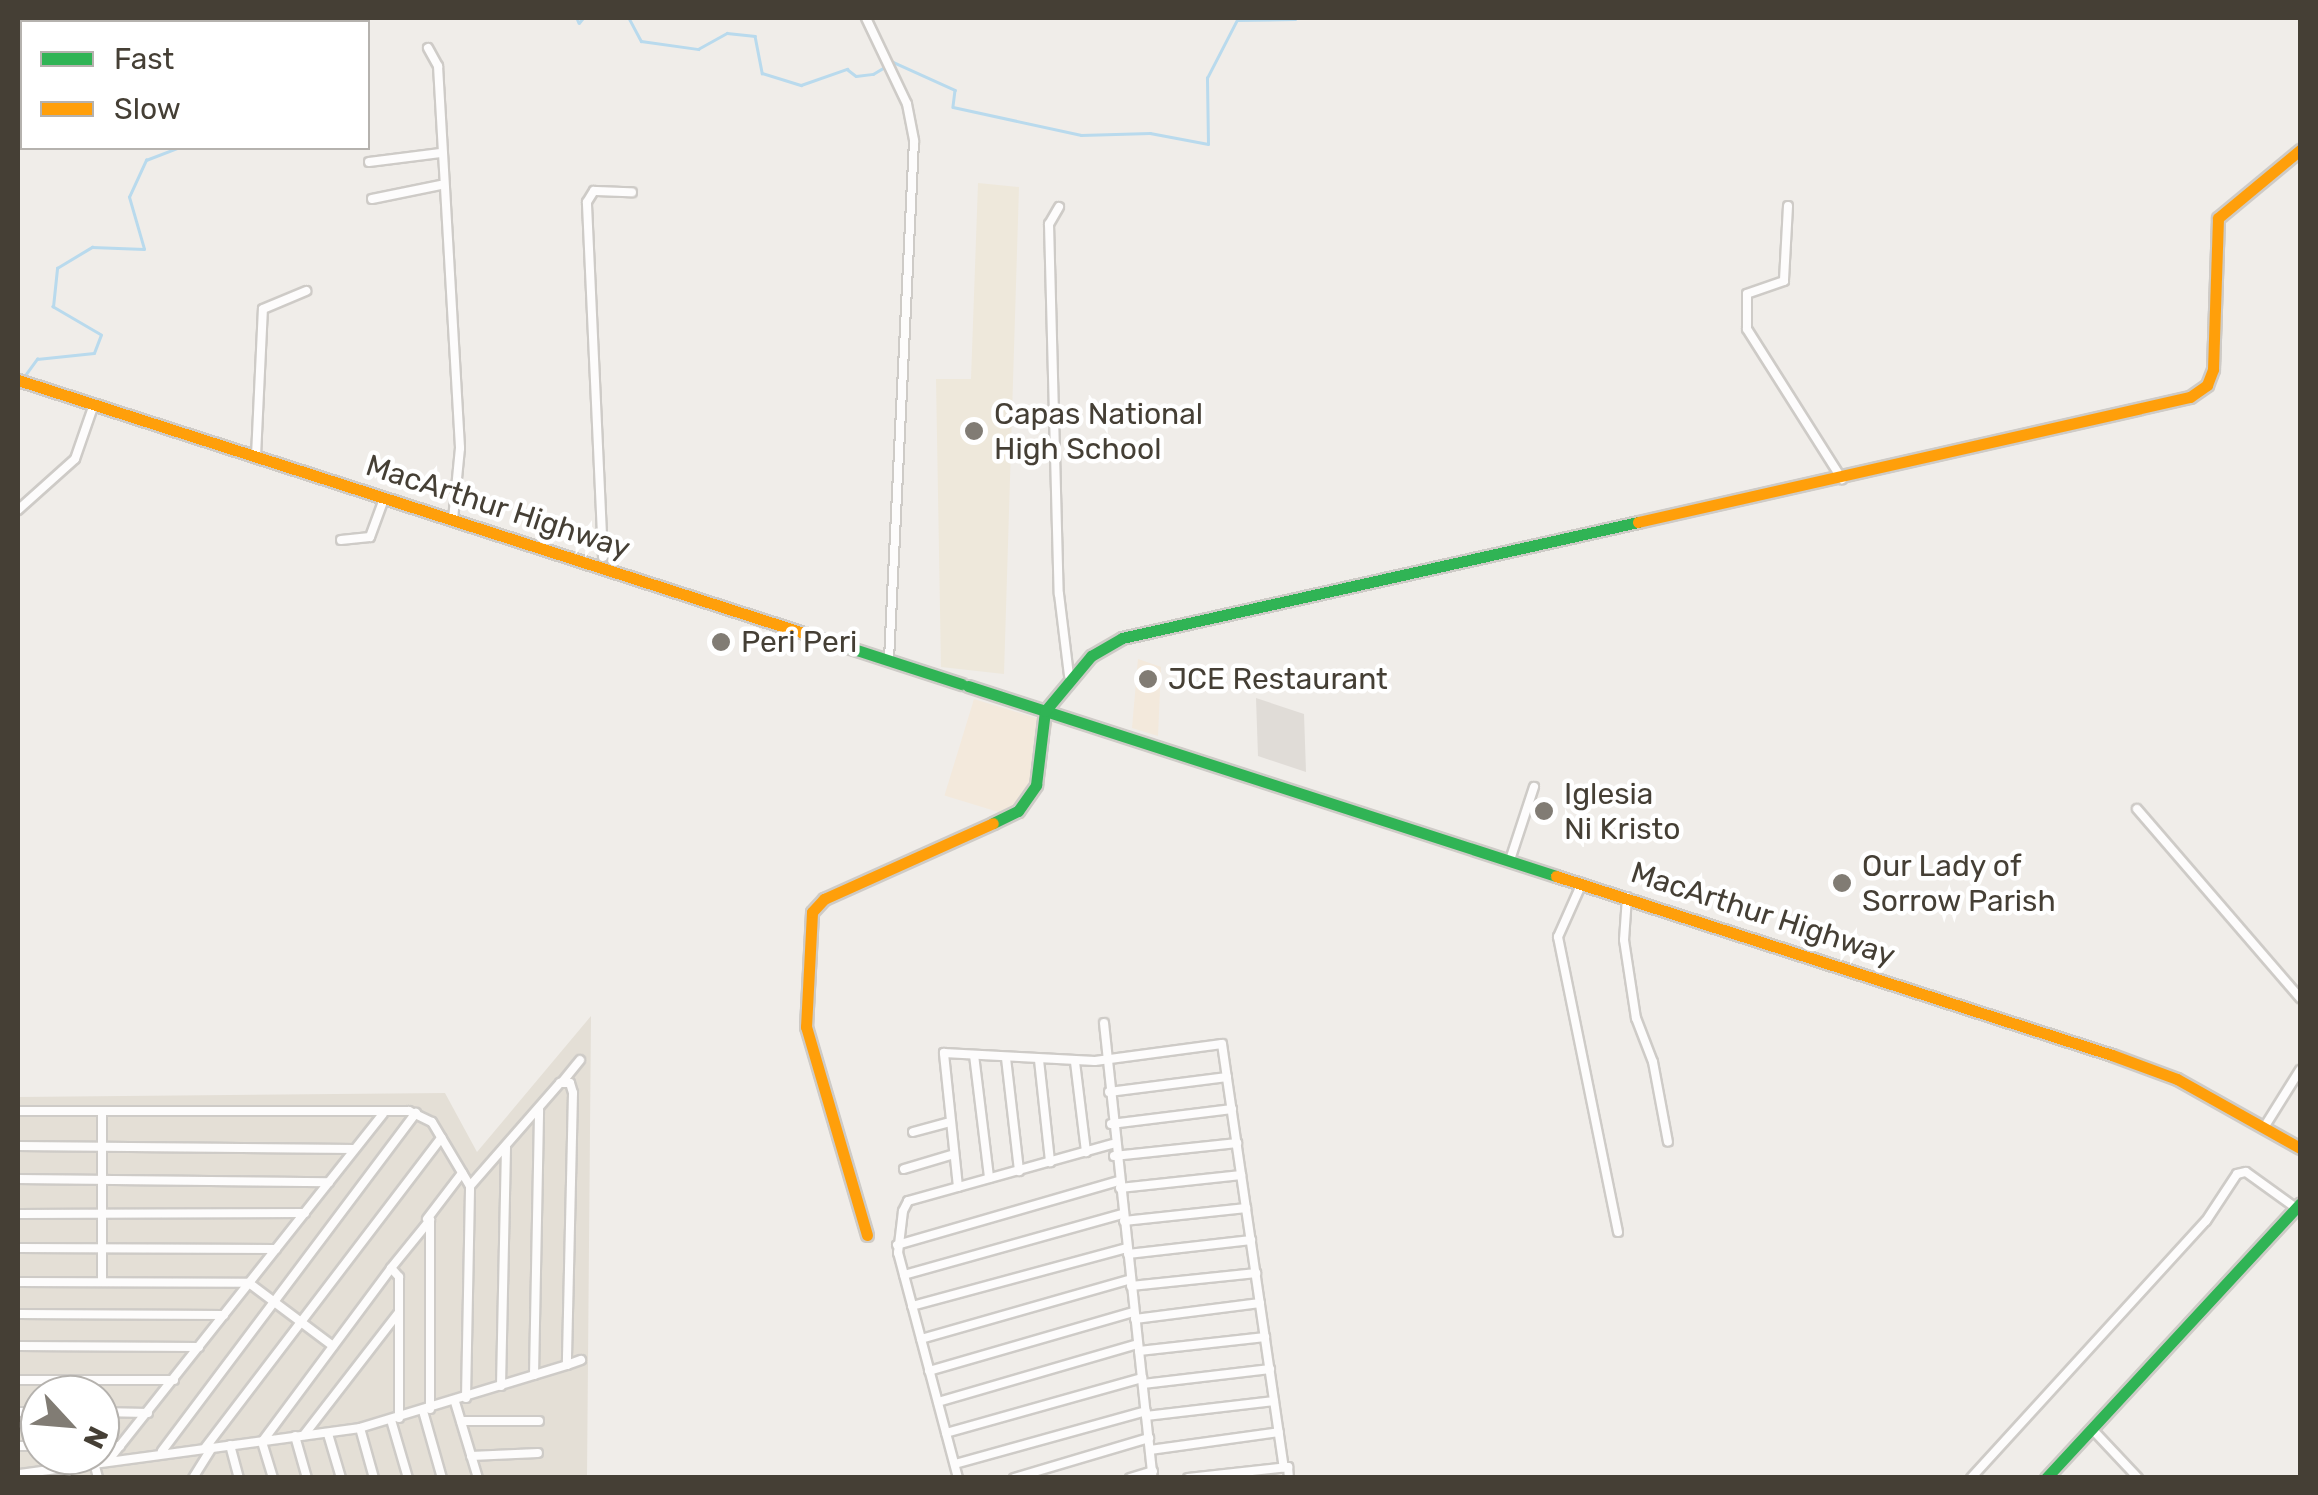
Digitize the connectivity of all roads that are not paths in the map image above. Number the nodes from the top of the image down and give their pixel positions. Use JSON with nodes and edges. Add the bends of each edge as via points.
{"nodes":[{"id":1,"x":866,"y":18,"type":"edge"},
{"id":2,"x":428,"y":48,"type":"dead end"},
{"id":3,"x":2300,"y":150,"type":"edge"},
{"id":4,"x":440,"y":153,"type":"junction"},
{"id":5,"x":369,"y":162,"type":"dead end"},
{"id":6,"x":441,"y":185,"type":"junction"},
{"id":7,"x":632,"y":192,"type":"dead end"},
{"id":8,"x":372,"y":200,"type":"dead end"},
{"id":9,"x":1788,"y":206,"type":"dead end"},
{"id":10,"x":1059,"y":207,"type":"dead end"},
{"id":11,"x":306,"y":291,"type":"dead end"},
{"id":12,"x":18,"y":380,"type":"edge"},
{"id":13,"x":94,"y":404,"type":"junction"},
{"id":14,"x":256,"y":456,"type":"junction"},
{"id":15,"x":1842,"y":479,"type":"junction"},
{"id":16,"x":384,"y":497,"type":"junction"},
{"id":17,"x":18,"y":510,"type":"edge"},
{"id":18,"x":453,"y":519,"type":"junction"},
{"id":19,"x":486,"y":530,"type":"junction"},
{"id":20,"x":340,"y":540,"type":"dead end"},
{"id":21,"x":603,"y":557,"type":"junction"},
{"id":22,"x":667,"y":587,"type":"junction"},
{"id":23,"x":890,"y":660,"type":"junction"},
{"id":24,"x":1069,"y":674,"type":"junction"},
{"id":25,"x":1045,"y":711,"type":"junction"},
{"id":26,"x":1534,"y":787,"type":"dead end"},
{"id":27,"x":2136,"y":809,"type":"dead end"},
{"id":28,"x":1510,"y":860,"type":"junction"},
{"id":29,"x":1582,"y":883,"type":"junction"},
{"id":30,"x":1627,"y":897,"type":"junction"},
{"id":31,"x":2300,"y":998,"type":"edge"},
{"id":32,"x":1104,"y":1024,"type":"dead end"},
{"id":33,"x":974,"y":1056,"type":"junction"},
{"id":34,"x":1006,"y":1058,"type":"junction"},
{"id":35,"x":580,"y":1060,"type":"dead end"},
{"id":36,"x":1039,"y":1060,"type":"junction"},
{"id":37,"x":1106,"y":1060,"type":"junction"},
{"id":38,"x":1074,"y":1062,"type":"junction"},
{"id":39,"x":2300,"y":1070,"type":"edge"},
{"id":40,"x":1227,"y":1077,"type":"junction"},
{"id":41,"x":563,"y":1081,"type":"junction"},
{"id":42,"x":1109,"y":1092,"type":"junction"},
{"id":43,"x":539,"y":1108,"type":"junction"},
{"id":44,"x":1232,"y":1109,"type":"junction"},
{"id":45,"x":18,"y":1111,"type":"edge"},
{"id":46,"x":102,"y":1112,"type":"junction"},
{"id":47,"x":416,"y":1113,"type":"junction"},
{"id":48,"x":383,"y":1114,"type":"junction"},
{"id":49,"x":947,"y":1123,"type":"junction"},
{"id":50,"x":1111,"y":1124,"type":"junction"},
{"id":51,"x":2265,"y":1126,"type":"junction"},
{"id":52,"x":913,"y":1132,"type":"dead end"},
{"id":53,"x":441,"y":1138,"type":"junction"},
{"id":54,"x":1668,"y":1142,"type":"dead end"},
{"id":55,"x":1237,"y":1143,"type":"junction"},
{"id":56,"x":1112,"y":1144,"type":"junction"},
{"id":57,"x":18,"y":1146,"type":"edge"},
{"id":58,"x":102,"y":1147,"type":"junction"},
{"id":59,"x":506,"y":1148,"type":"junction"},
{"id":60,"x":2300,"y":1148,"type":"edge"},
{"id":61,"x":354,"y":1150,"type":"junction"},
{"id":62,"x":1086,"y":1152,"type":"junction"},
{"id":63,"x":950,"y":1155,"type":"junction"},
{"id":64,"x":1114,"y":1156,"type":"junction"},
{"id":65,"x":1050,"y":1162,"type":"junction"},
{"id":66,"x":904,"y":1169,"type":"dead end"},
{"id":67,"x":1019,"y":1170,"type":"junction"},
{"id":68,"x":462,"y":1173,"type":"junction"},
{"id":69,"x":1242,"y":1175,"type":"junction"},
{"id":70,"x":990,"y":1178,"type":"junction"},
{"id":71,"x":18,"y":1180,"type":"edge"},
{"id":72,"x":102,"y":1180,"type":"junction"},
{"id":73,"x":328,"y":1182,"type":"junction"},
{"id":74,"x":1119,"y":1184,"type":"junction"},
{"id":75,"x":470,"y":1186,"type":"junction"},
{"id":76,"x":958,"y":1187,"type":"junction"},
{"id":77,"x":2298,"y":1206,"type":"edge"},
{"id":78,"x":1246,"y":1208,"type":"junction"},
{"id":79,"x":305,"y":1212,"type":"junction"},
{"id":80,"x":102,"y":1213,"type":"junction"},
{"id":81,"x":18,"y":1214,"type":"edge"},
{"id":82,"x":427,"y":1218,"type":"junction"},
{"id":83,"x":1124,"y":1218,"type":"junction"},
{"id":84,"x":1618,"y":1232,"type":"dead end"},
{"id":85,"x":867,"y":1235,"type":"dead end"},
{"id":86,"x":1251,"y":1240,"type":"junction"},
{"id":87,"x":896,"y":1245,"type":"junction"},
{"id":88,"x":18,"y":1248,"type":"edge"},
{"id":89,"x":102,"y":1248,"type":"junction"},
{"id":90,"x":276,"y":1249,"type":"junction"},
{"id":91,"x":1127,"y":1251,"type":"junction"},
{"id":92,"x":391,"y":1268,"type":"junction"},
{"id":93,"x":1256,"y":1272,"type":"junction"},
{"id":94,"x":904,"y":1275,"type":"junction"},
{"id":95,"x":18,"y":1282,"type":"edge"},
{"id":96,"x":102,"y":1282,"type":"junction"},
{"id":97,"x":1131,"y":1282,"type":"junction"},
{"id":98,"x":249,"y":1284,"type":"junction"},
{"id":99,"x":274,"y":1302,"type":"junction"},
{"id":100,"x":1260,"y":1303,"type":"junction"},
{"id":101,"x":912,"y":1306,"type":"junction"},
{"id":102,"x":399,"y":1312,"type":"junction"},
{"id":103,"x":18,"y":1314,"type":"edge"},
{"id":104,"x":224,"y":1315,"type":"junction"},
{"id":105,"x":1135,"y":1316,"type":"junction"},
{"id":106,"x":301,"y":1322,"type":"junction"},
{"id":107,"x":1265,"y":1337,"type":"junction"},
{"id":108,"x":921,"y":1339,"type":"junction"},
{"id":109,"x":18,"y":1346,"type":"edge"},
{"id":110,"x":333,"y":1346,"type":"junction"},
{"id":111,"x":199,"y":1347,"type":"junction"},
{"id":112,"x":1138,"y":1348,"type":"junction"},
{"id":113,"x":581,"y":1360,"type":"dead end"},
{"id":114,"x":567,"y":1366,"type":"junction"},
{"id":115,"x":1270,"y":1368,"type":"junction"},
{"id":116,"x":929,"y":1370,"type":"junction"},
{"id":117,"x":534,"y":1375,"type":"junction"},
{"id":118,"x":18,"y":1380,"type":"edge"},
{"id":119,"x":174,"y":1380,"type":"junction"},
{"id":120,"x":1142,"y":1381,"type":"junction"},
{"id":121,"x":500,"y":1386,"type":"junction"},
{"id":122,"x":466,"y":1398,"type":"junction"},
{"id":123,"x":1274,"y":1401,"type":"junction"},
{"id":124,"x":455,"y":1402,"type":"junction"},
{"id":125,"x":938,"y":1402,"type":"junction"},
{"id":126,"x":427,"y":1410,"type":"junction"},
{"id":127,"x":120,"y":1412,"type":"edge"},
{"id":128,"x":148,"y":1412,"type":"junction"},
{"id":129,"x":1146,"y":1414,"type":"junction"},
{"id":130,"x":395,"y":1419,"type":"junction"},
{"id":131,"x":461,"y":1421,"type":"junction"},
{"id":132,"x":539,"y":1421,"type":"dead end"},
{"id":133,"x":360,"y":1428,"type":"junction"},
{"id":134,"x":2092,"y":1429,"type":"junction"},
{"id":135,"x":1279,"y":1432,"type":"junction"},
{"id":136,"x":946,"y":1433,"type":"junction"},
{"id":137,"x":328,"y":1434,"type":"junction"},
{"id":138,"x":300,"y":1436,"type":"junction"},
{"id":139,"x":1149,"y":1438,"type":"junction"},
{"id":140,"x":262,"y":1442,"type":"junction"},
{"id":141,"x":230,"y":1445,"type":"junction"},
{"id":142,"x":120,"y":1446,"type":"edge"},
{"id":143,"x":208,"y":1447,"type":"junction"},
{"id":144,"x":1150,"y":1450,"type":"junction"},
{"id":145,"x":162,"y":1451,"type":"junction"},
{"id":146,"x":538,"y":1453,"type":"dead end"},
{"id":147,"x":120,"y":1456,"type":"edge"},
{"id":148,"x":471,"y":1456,"type":"junction"},
{"id":149,"x":955,"y":1464,"type":"junction"},
{"id":150,"x":202,"y":1466,"type":"junction"},
{"id":151,"x":1284,"y":1467,"type":"junction"},
{"id":152,"x":1153,"y":1474,"type":"edge"},
{"id":153,"x":193,"y":1478,"type":"edge"},
{"id":154,"x":206,"y":1478,"type":"edge"},
{"id":155,"x":239,"y":1478,"type":"edge"},
{"id":156,"x":273,"y":1478,"type":"edge"},
{"id":157,"x":307,"y":1478,"type":"edge"},
{"id":158,"x":341,"y":1478,"type":"edge"},
{"id":159,"x":374,"y":1478,"type":"edge"},
{"id":160,"x":408,"y":1478,"type":"edge"},
{"id":161,"x":442,"y":1478,"type":"edge"},
{"id":162,"x":478,"y":1478,"type":"edge"},
{"id":163,"x":958,"y":1478,"type":"edge"},
{"id":164,"x":1014,"y":1478,"type":"edge"},
{"id":165,"x":1130,"y":1478,"type":"edge"},
{"id":166,"x":1188,"y":1478,"type":"edge"},
{"id":167,"x":1289,"y":1478,"type":"edge"},
{"id":168,"x":1971,"y":1478,"type":"edge"},
{"id":169,"x":2046,"y":1478,"type":"edge"},
{"id":170,"x":2138,"y":1478,"type":"edge"}],
"edges":[{"from":1,"to":23,"type":"street","via":[[907,104],[914,142]]},
{"from":2,"to":4,"type":"street","via":[[438,66]]},
{"from":3,"to":15,"type":"main road","via":[[2218,218],[2213,368],[2199,393],[2159,409]]},
{"from":4,"to":5,"type":"street"},
{"from":4,"to":6,"type":"street"},
{"from":6,"to":8,"type":"street"},
{"from":6,"to":18,"type":"street","via":[[460,448]]},
{"from":7,"to":21,"type":"street","via":[[594,191],[587,202]]},
{"from":9,"to":15,"type":"street","via":[[1784,280],[1747,294],[1748,328]]},
{"from":10,"to":24,"type":"street","via":[[1048,224],[1059,594]]},
{"from":11,"to":14,"type":"street","via":[[264,309]]},
{"from":12,"to":13,"type":"main road","name":"MacArthur Highway"},
{"from":13,"to":14,"type":"main road","name":"MacArthur Highway"},
{"from":13,"to":17,"type":"street","via":[[75,459]]},
{"from":14,"to":16,"type":"main road","name":"MacArthur Highway"},
{"from":15,"to":24,"type":"main road","via":[[1122,638]]},
{"from":16,"to":18,"type":"main road","name":"MacArthur Highway"},
{"from":16,"to":20,"type":"street","via":[[370,537]]},
{"from":18,"to":19,"type":"main road","name":"MacArthur Highway"},
{"from":19,"to":21,"type":"main road","via":[[516,529]]},
{"from":19,"to":22,"type":"main road","name":"MacArthur Highway"},
{"from":21,"to":22,"type":"main road"},
{"from":22,"to":23,"type":"main road","name":"MacArthur Highway"},
{"from":23,"to":25,"type":"main road","name":"MacArthur Highway"},
{"from":24,"to":25,"type":"main road"},
{"from":25,"to":28,"type":"main road","name":"MacArthur Highway"},
{"from":25,"to":85,"type":"main road","via":[[1036,785],[1018,811],[824,899],[812,912],[806,1027]]},
{"from":26,"to":28,"type":"street"},
{"from":27,"to":31,"type":"street"},
{"from":28,"to":29,"type":"main road","name":"MacArthur Highway"},
{"from":29,"to":30,"type":"main road","name":"MacArthur Highway"},
{"from":29,"to":84,"type":"street","via":[[1558,937]]},
{"from":30,"to":51,"type":"main road","name":"MacArthur Highway","via":[[2112,1055]]},
{"from":30,"to":54,"type":"street","via":[[1624,940],[1636,1018],[1653,1062]]},
{"from":32,"to":37,"type":"street"},
{"from":33,"to":34,"type":"street"},
{"from":33,"to":49,"type":"street","via":[[941,1056]]},
{"from":33,"to":70,"type":"street"},
{"from":34,"to":36,"type":"street"},
{"from":34,"to":67,"type":"street"},
{"from":35,"to":41,"type":"street"},
{"from":36,"to":38,"type":"street"},
{"from":36,"to":65,"type":"street"},
{"from":37,"to":38,"type":"street"},
{"from":37,"to":40,"type":"street","via":[[1222,1044]]},
{"from":37,"to":42,"type":"street"},
{"from":38,"to":62,"type":"street"},
{"from":39,"to":51,"type":"street"},
{"from":40,"to":42,"type":"street"},
{"from":40,"to":44,"type":"street"},
{"from":41,"to":43,"type":"street"},
{"from":41,"to":114,"type":"street","via":[[573,1093]]},
{"from":42,"to":50,"type":"street"},
{"from":43,"to":59,"type":"street"},
{"from":43,"to":117,"type":"street"},
{"from":44,"to":50,"type":"street"},
{"from":44,"to":55,"type":"street"},
{"from":45,"to":46,"type":"street"},
{"from":46,"to":48,"type":"street"},
{"from":46,"to":58,"type":"street"},
{"from":47,"to":48,"type":"street"},
{"from":47,"to":53,"type":"street","via":[[429,1118]]},
{"from":47,"to":99,"type":"street"},
{"from":48,"to":61,"type":"street"},
{"from":49,"to":52,"type":"street"},
{"from":49,"to":63,"type":"street"},
{"from":50,"to":56,"type":"street"},
{"from":51,"to":60,"type":"main road","name":"MacArthur Highway"},
{"from":53,"to":68,"type":"street"},
{"from":53,"to":106,"type":"street"},
{"from":55,"to":64,"type":"street"},
{"from":55,"to":69,"type":"street"},
{"from":56,"to":62,"type":"street"},
{"from":56,"to":64,"type":"street"},
{"from":57,"to":58,"type":"street"},
{"from":58,"to":61,"type":"street"},
{"from":58,"to":72,"type":"street"},
{"from":59,"to":75,"type":"street"},
{"from":59,"to":121,"type":"street"},
{"from":61,"to":73,"type":"street"},
{"from":62,"to":65,"type":"street"},
{"from":63,"to":66,"type":"street"},
{"from":63,"to":76,"type":"street"},
{"from":64,"to":74,"type":"street"},
{"from":65,"to":67,"type":"street"},
{"from":67,"to":70,"type":"street"},
{"from":68,"to":75,"type":"street"},
{"from":68,"to":82,"type":"street"},
{"from":69,"to":74,"type":"street"},
{"from":69,"to":78,"type":"street"},
{"from":70,"to":76,"type":"street"},
{"from":71,"to":72,"type":"street"},
{"from":72,"to":73,"type":"street"},
{"from":72,"to":80,"type":"street"},
{"from":73,"to":79,"type":"street"},
{"from":74,"to":83,"type":"street"},
{"from":74,"to":87,"type":"street"},
{"from":75,"to":122,"type":"street"},
{"from":76,"to":87,"type":"street","via":[[908,1201]]},
{"from":77,"to":134,"type":"main road"},
{"from":77,"to":168,"type":"street","via":[[2246,1172],[2237,1174],[2194,1235]]},
{"from":78,"to":83,"type":"street"},
{"from":78,"to":86,"type":"street"},
{"from":79,"to":80,"type":"street"},
{"from":79,"to":90,"type":"street"},
{"from":80,"to":81,"type":"street"},
{"from":80,"to":89,"type":"street"},
{"from":82,"to":92,"type":"street"},
{"from":82,"to":126,"type":"street","via":[[433,1226]]},
{"from":83,"to":91,"type":"street"},
{"from":83,"to":94,"type":"street"},
{"from":86,"to":91,"type":"street"},
{"from":86,"to":93,"type":"street"},
{"from":87,"to":94,"type":"street"},
{"from":88,"to":89,"type":"street"},
{"from":89,"to":90,"type":"street"},
{"from":89,"to":96,"type":"street"},
{"from":90,"to":98,"type":"street"},
{"from":91,"to":97,"type":"street"},
{"from":91,"to":101,"type":"street"},
{"from":92,"to":102,"type":"street","via":[[399,1277]]},
{"from":92,"to":110,"type":"street"},
{"from":93,"to":97,"type":"street"},
{"from":93,"to":100,"type":"street"},
{"from":94,"to":101,"type":"street"},
{"from":95,"to":96,"type":"street"},
{"from":96,"to":98,"type":"street"},
{"from":97,"to":105,"type":"street"},
{"from":97,"to":108,"type":"street"},
{"from":98,"to":99,"type":"street"},
{"from":98,"to":104,"type":"street"},
{"from":99,"to":106,"type":"street"},
{"from":99,"to":145,"type":"street"},
{"from":100,"to":105,"type":"street"},
{"from":100,"to":107,"type":"street"},
{"from":101,"to":108,"type":"street"},
{"from":102,"to":130,"type":"street"},
{"from":102,"to":138,"type":"street"},
{"from":103,"to":104,"type":"street"},
{"from":104,"to":111,"type":"street"},
{"from":105,"to":112,"type":"street"},
{"from":105,"to":116,"type":"street"},
{"from":106,"to":110,"type":"street"},
{"from":106,"to":143,"type":"street"},
{"from":107,"to":112,"type":"street"},
{"from":107,"to":115,"type":"street"},
{"from":108,"to":116,"type":"street"},
{"from":109,"to":111,"type":"street"},
{"from":110,"to":140,"type":"street"},
{"from":111,"to":119,"type":"street"},
{"from":112,"to":120,"type":"street"},
{"from":112,"to":125,"type":"street"},
{"from":113,"to":114,"type":"street"},
{"from":114,"to":117,"type":"street"},
{"from":115,"to":120,"type":"street"},
{"from":115,"to":123,"type":"street"},
{"from":116,"to":125,"type":"street"},
{"from":117,"to":121,"type":"street"},
{"from":118,"to":119,"type":"street"},
{"from":119,"to":128,"type":"street"},
{"from":120,"to":129,"type":"street"},
{"from":120,"to":136,"type":"street"},
{"from":121,"to":122,"type":"street"},
{"from":122,"to":124,"type":"street"},
{"from":123,"to":129,"type":"street"},
{"from":123,"to":135,"type":"street"},
{"from":124,"to":126,"type":"street"},
{"from":124,"to":131,"type":"street"},
{"from":125,"to":136,"type":"street"},
{"from":126,"to":130,"type":"street"},
{"from":126,"to":161,"type":"street"},
{"from":127,"to":128,"type":"street"},
{"from":128,"to":142,"type":"street"},
{"from":129,"to":139,"type":"street"},
{"from":129,"to":149,"type":"street"},
{"from":130,"to":133,"type":"street"},
{"from":130,"to":160,"type":"street"},
{"from":131,"to":132,"type":"street"},
{"from":131,"to":148,"type":"street"},
{"from":133,"to":137,"type":"street"},
{"from":133,"to":159,"type":"street"},
{"from":134,"to":169,"type":"main road"},
{"from":134,"to":170,"type":"street"},
{"from":135,"to":144,"type":"street"},
{"from":135,"to":151,"type":"street"},
{"from":136,"to":149,"type":"street"},
{"from":137,"to":138,"type":"street"},
{"from":137,"to":158,"type":"street"},
{"from":138,"to":140,"type":"street"},
{"from":138,"to":157,"type":"street"},
{"from":139,"to":144,"type":"street"},
{"from":139,"to":164,"type":"street"},
{"from":140,"to":141,"type":"street"},
{"from":140,"to":156,"type":"street"},
{"from":141,"to":143,"type":"street"},
{"from":141,"to":155,"type":"street"},
{"from":143,"to":145,"type":"street"},
{"from":143,"to":150,"type":"street"},
{"from":144,"to":152,"type":"street"},
{"from":145,"to":147,"type":"street"},
{"from":146,"to":148,"type":"street"},
{"from":148,"to":162,"type":"street"},
{"from":149,"to":163,"type":"street"},
{"from":150,"to":153,"type":"street"},
{"from":150,"to":154,"type":"street"},
{"from":151,"to":166,"type":"street"},
{"from":151,"to":167,"type":"street"},
{"from":152,"to":165,"type":"street"}]}
